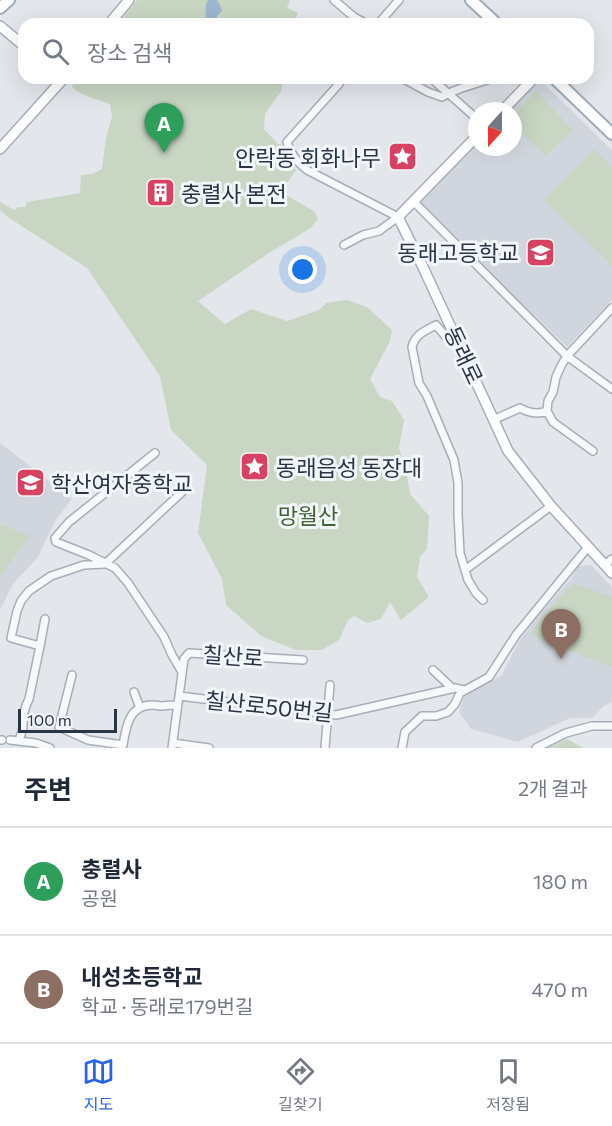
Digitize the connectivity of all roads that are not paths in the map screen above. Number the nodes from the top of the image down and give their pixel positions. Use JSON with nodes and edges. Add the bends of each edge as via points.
{"nodes":[{"id":1,"x":9,"y":0,"type":"edge"},
{"id":2,"x":129,"y":0,"type":"edge"},
{"id":3,"x":334,"y":0,"type":"edge"},
{"id":4,"x":399,"y":0,"type":"edge"},
{"id":5,"x":471,"y":0,"type":"edge"},
{"id":6,"x":0,"y":9,"type":"edge"},
{"id":7,"x":114,"y":18,"type":"edge"},
{"id":8,"x":356,"y":18,"type":"edge"},
{"id":9,"x":383,"y":18,"type":"edge"},
{"id":10,"x":490,"y":18,"type":"edge"},
{"id":11,"x":0,"y":26,"type":"edge"},
{"id":12,"x":18,"y":41,"type":"edge"},
{"id":13,"x":58,"y":84,"type":"edge"},
{"id":14,"x":339,"y":84,"type":"edge"},
{"id":15,"x":413,"y":84,"type":"edge"},
{"id":16,"x":438,"y":84,"type":"edge"},
{"id":17,"x":476,"y":84,"type":"edge"},
{"id":18,"x":528,"y":84,"type":"edge"},
{"id":19,"x":560,"y":84,"type":"edge"},
{"id":20,"x":448,"y":93,"type":"junction"},
{"id":21,"x":511,"y":102,"type":"edge"},
{"id":22,"x":468,"y":112,"type":"edge"},
{"id":23,"x":612,"y":134,"type":"edge"},
{"id":24,"x":468,"y":145,"type":"edge"},
{"id":25,"x":0,"y":149,"type":"edge"},
{"id":26,"x":412,"y":201,"type":"junction"},
{"id":27,"x":398,"y":217,"type":"junction"},
{"id":28,"x":344,"y":245,"type":"dead end"},
{"id":29,"x":612,"y":308,"type":"edge"},
{"id":30,"x":458,"y":343,"type":"junction"},
{"id":31,"x":567,"y":356,"type":"junction"},
{"id":32,"x":612,"y":389,"type":"edge"},
{"id":33,"x":547,"y":411,"type":"junction"},
{"id":34,"x":493,"y":420,"type":"junction"},
{"id":35,"x":593,"y":451,"type":"dead end"},
{"id":36,"x":155,"y":453,"type":"dead end"},
{"id":37,"x":182,"y":492,"type":"dead end"},
{"id":38,"x":550,"y":506,"type":"junction"},
{"id":39,"x":588,"y":547,"type":"junction"},
{"id":40,"x":608,"y":562,"type":"edge"},
{"id":41,"x":105,"y":564,"type":"junction"},
{"id":42,"x":465,"y":570,"type":"junction"},
{"id":43,"x":612,"y":573,"type":"edge"},
{"id":44,"x":483,"y":600,"type":"dead end"},
{"id":45,"x":45,"y":619,"type":"dead end"},
{"id":46,"x":40,"y":646,"type":"junction"},
{"id":47,"x":303,"y":660,"type":"dead end"},
{"id":48,"x":433,"y":670,"type":"dead end"},
{"id":49,"x":182,"y":672,"type":"junction"},
{"id":50,"x":72,"y":675,"type":"dead end"},
{"id":51,"x":330,"y":685,"type":"dead end"},
{"id":52,"x":452,"y":688,"type":"junction"},
{"id":53,"x":464,"y":690,"type":"junction"},
{"id":54,"x":134,"y":692,"type":"dead end"},
{"id":55,"x":179,"y":696,"type":"junction"},
{"id":56,"x":177,"y":705,"type":"junction"},
{"id":57,"x":140,"y":708,"type":"junction"},
{"id":58,"x":328,"y":715,"type":"junction"},
{"id":59,"x":612,"y":726,"type":"edge"},
{"id":60,"x":4,"y":740,"type":"edge"},
{"id":61,"x":19,"y":741,"type":"junction"},
{"id":62,"x":172,"y":746,"type":"edge"},
{"id":63,"x":50,"y":748,"type":"edge"},
{"id":64,"x":209,"y":748,"type":"edge"},
{"id":65,"x":325,"y":748,"type":"edge"},
{"id":66,"x":402,"y":748,"type":"edge"},
{"id":67,"x":536,"y":748,"type":"edge"}],
"edges":[{"from":1,"to":6,"type":"main road"},
{"from":2,"to":7,"type":"main road"},
{"from":3,"to":8,"type":"street"},
{"from":4,"to":9,"type":"street"},
{"from":5,"to":10,"type":"main road"},
{"from":11,"to":12,"type":"main road"},
{"from":13,"to":25,"type":"main road"},
{"from":14,"to":27,"type":"street","via":[[287,142],[289,149],[307,170]]},
{"from":15,"to":20,"type":"street","via":[[442,97]]},
{"from":16,"to":20,"type":"street"},
{"from":17,"to":20,"type":"street"},
{"from":18,"to":21,"type":"main road"},
{"from":19,"to":23,"type":"main road"},
{"from":20,"to":22,"type":"street"},
{"from":24,"to":26,"type":"main road"},
{"from":26,"to":27,"type":"main road"},
{"from":26,"to":31,"type":"street"},
{"from":27,"to":28,"type":"street","via":[[379,231]]},
{"from":27,"to":30,"type":"main road","name":"동래로"},
{"from":29,"to":31,"type":"street"},
{"from":30,"to":34,"type":"main road","name":"동래로"},
{"from":30,"to":42,"type":"street","via":[[447,338],[436,325],[419,334],[412,347],[419,383],[454,460],[460,553]]},
{"from":31,"to":32,"type":"street"},
{"from":31,"to":33,"type":"street","via":[[559,369]]},
{"from":33,"to":34,"type":"street","via":[[540,414],[520,408]]},
{"from":33,"to":35,"type":"street","via":[[553,422]]},
{"from":34,"to":38,"type":"main road","name":"동래로","via":[[508,451]]},
{"from":36,"to":41,"type":"street","via":[[56,535],[56,542]]},
{"from":37,"to":41,"type":"street"},
{"from":38,"to":39,"type":"main road","name":"동래로"},
{"from":38,"to":42,"type":"street"},
{"from":39,"to":40,"type":"main road","name":"동래로"},
{"from":39,"to":53,"type":"street","via":[[516,635],[489,677]]},
{"from":40,"to":43,"type":"main road","name":"동래로"},
{"from":41,"to":46,"type":"street","via":[[51,576],[21,601],[11,638]]},
{"from":41,"to":49,"type":"street","via":[[116,568],[128,583]]},
{"from":42,"to":44,"type":"street"},
{"from":45,"to":46,"type":"street"},
{"from":46,"to":61,"type":"street"},
{"from":47,"to":49,"type":"street","name":"칠산로","via":[[189,652]]},
{"from":48,"to":52,"type":"street"},
{"from":49,"to":55,"type":"street","name":"칠산로"},
{"from":50,"to":57,"type":"street","via":[[59,727],[65,730],[88,740],[123,745],[127,723]]},
{"from":51,"to":58,"type":"street"},
{"from":52,"to":53,"type":"street","name":"칠산로50번길"},
{"from":52,"to":58,"type":"street","name":"칠산로50번길"},
{"from":53,"to":66,"type":"street","via":[[448,712],[423,716],[405,732]]},
{"from":54,"to":57,"type":"street"},
{"from":55,"to":56,"type":"street","name":"칠산로"},
{"from":55,"to":58,"type":"street","name":"칠산로50번길"},
{"from":56,"to":57,"type":"street"},
{"from":56,"to":62,"type":"street","name":"칠산로"},
{"from":58,"to":65,"type":"street"},
{"from":59,"to":67,"type":"street","via":[[592,726],[566,733]]},
{"from":60,"to":61,"type":"street"},
{"from":61,"to":63,"type":"street"},
{"from":62,"to":64,"type":"street"}]}
